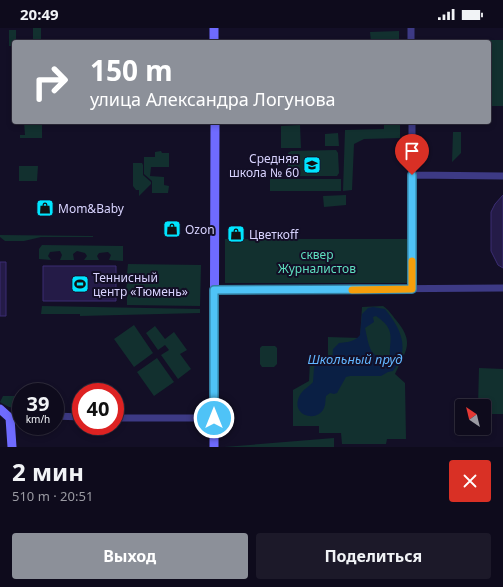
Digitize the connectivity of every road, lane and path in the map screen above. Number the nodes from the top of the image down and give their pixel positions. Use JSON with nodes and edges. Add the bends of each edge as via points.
{"nodes":[{"id":1,"x":214,"y":28,"type":"edge"},
{"id":2,"x":411,"y":28,"type":"edge"},
{"id":3,"x":214,"y":40,"type":"edge"},
{"id":4,"x":411,"y":40,"type":"edge"},
{"id":5,"x":215,"y":124,"type":"edge"},
{"id":6,"x":412,"y":124,"type":"edge"},
{"id":7,"x":412,"y":175,"type":"junction"},
{"id":8,"x":503,"y":176,"type":"edge"},
{"id":9,"x":503,"y":288,"type":"edge"},
{"id":10,"x":412,"y":289,"type":"junction"},
{"id":11,"x":214,"y":290,"type":"junction"},
{"id":12,"x":0,"y":409,"type":"edge"},
{"id":13,"x":10,"y":418,"type":"joint"},
{"id":14,"x":124,"y":418,"type":"edge"},
{"id":15,"x":214,"y":418,"type":"junction"},
{"id":16,"x":12,"y":447,"type":"edge"},
{"id":17,"x":214,"y":447,"type":"edge"}],
"edges":[{"from":1,"to":3,"type":"street"},
{"from":2,"to":4,"type":"street"},
{"from":5,"to":11,"type":"street"},
{"from":6,"to":7,"type":"street"},
{"from":7,"to":8,"type":"street"},
{"from":7,"to":10,"type":"street"},
{"from":9,"to":10,"type":"street"},
{"from":10,"to":11,"type":"street"},
{"from":11,"to":15,"type":"street"},
{"from":12,"to":13,"type":"street"},
{"from":13,"to":16,"type":"street"},
{"from":14,"to":15,"type":"street"},
{"from":15,"to":17,"type":"street"}]}
